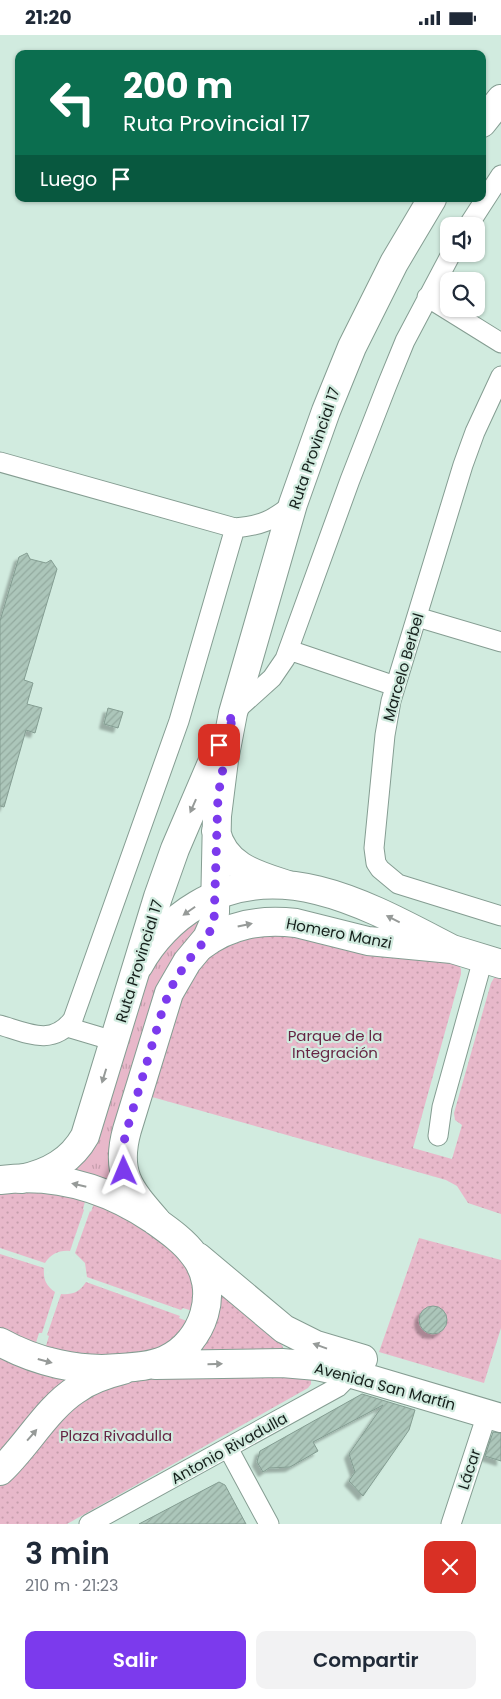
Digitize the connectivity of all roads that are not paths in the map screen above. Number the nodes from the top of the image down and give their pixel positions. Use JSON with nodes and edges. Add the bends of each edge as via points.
{"nodes":[{"id":1,"x":501,"y":99,"type":"edge"},
{"id":2,"x":486,"y":118,"type":"edge"},
{"id":3,"x":501,"y":175,"type":"edge"},
{"id":4,"x":486,"y":198,"type":"edge"},
{"id":5,"x":430,"y":202,"type":"edge"},
{"id":6,"x":484,"y":202,"type":"edge"},
{"id":7,"x":474,"y":217,"type":"edge"},
{"id":8,"x":447,"y":262,"type":"edge"},
{"id":9,"x":427,"y":297,"type":"junction"},
{"id":10,"x":501,"y":343,"type":"edge"},
{"id":11,"x":501,"y":376,"type":"edge"},
{"id":12,"x":0,"y":462,"type":"edge"},
{"id":13,"x":294,"y":504,"type":"junction"},
{"id":14,"x":235,"y":528,"type":"junction"},
{"id":15,"x":417,"y":617,"type":"junction"},
{"id":16,"x":501,"y":642,"type":"edge"},
{"id":17,"x":289,"y":649,"type":"junction"},
{"id":18,"x":395,"y":686,"type":"junction"},
{"id":19,"x":233,"y":713,"type":"junction"},
{"id":20,"x":216,"y":831,"type":"junction"},
{"id":21,"x":288,"y":885,"type":"junction"},
{"id":22,"x":216,"y":896,"type":"junction"},
{"id":23,"x":501,"y":916,"type":"edge"},
{"id":24,"x":201,"y":946,"type":"junction"},
{"id":25,"x":452,"y":949,"type":"junction"},
{"id":26,"x":496,"y":959,"type":"edge"},
{"id":27,"x":134,"y":977,"type":"junction"},
{"id":28,"x":0,"y":1025,"type":"edge"},
{"id":29,"x":67,"y":1027,"type":"junction"},
{"id":30,"x":114,"y":1041,"type":"junction"},
{"id":31,"x":438,"y":1136,"type":"dead end"},
{"id":32,"x":10,"y":1180,"type":"edge"},
{"id":33,"x":158,"y":1223,"type":"junction"},
{"id":34,"x":194,"y":1254,"type":"junction"},
{"id":35,"x":0,"y":1342,"type":"edge"},
{"id":36,"x":352,"y":1365,"type":"junction"},
{"id":37,"x":140,"y":1366,"type":"junction"},
{"id":38,"x":496,"y":1411,"type":"edge"},
{"id":39,"x":228,"y":1448,"type":"junction"},
{"id":40,"x":0,"y":1471,"type":"edge"},
{"id":41,"x":89,"y":1524,"type":"edge"},
{"id":42,"x":269,"y":1524,"type":"edge"},
{"id":43,"x":451,"y":1524,"type":"edge"}],
"edges":[{"from":1,"to":2,"type":"main road"},
{"from":3,"to":4,"type":"street"},
{"from":5,"to":13,"type":"main road","name":"Ruta Provincial 17","via":[[394,263],[352,347]]},
{"from":6,"to":7,"type":"street"},
{"from":8,"to":9,"type":"street"},
{"from":9,"to":10,"type":"street"},
{"from":9,"to":17,"type":"street","via":[[376,413]]},
{"from":11,"to":15,"type":"street","name":"Marcelo Berbel","via":[[469,448]]},
{"from":12,"to":14,"type":"street"},
{"from":13,"to":14,"type":"street","via":[[277,517],[258,525]]},
{"from":13,"to":19,"type":"main road","name":"Ruta Provincial 17"},
{"from":14,"to":29,"type":"street","via":[[178,721],[77,1011]]},
{"from":15,"to":16,"type":"street"},
{"from":15,"to":18,"type":"street","name":"Marcelo Berbel"},
{"from":17,"to":18,"type":"street"},
{"from":17,"to":19,"type":"street","via":[[272,678]]},
{"from":18,"to":23,"type":"street","name":"Marcelo Berbel","via":[[383,751],[374,848],[376,863],[391,879],[406,887]]},
{"from":19,"to":20,"type":"main road","name":"Ruta Provincial 17","via":[[221,778]]},
{"from":19,"to":27,"type":"main road","name":"Ruta Provincial 17","one_way":true,"via":[[169,865]]},
{"from":20,"to":21,"type":"main road","via":[[221,846],[236,863],[250,872]]},
{"from":20,"to":22,"type":"main road","name":"Ruta Provincial 17"},
{"from":21,"to":22,"type":"main road","name":"Homero Manzi","via":[[249,887]]},
{"from":25,"to":21,"type":"main road","name":"Homero Manzi","one_way":true,"via":[[362,904]]},
{"from":22,"to":24,"type":"main road","name":"Ruta Provincial 17","via":[[214,922]]},
{"from":22,"to":27,"type":"main road","name":"Homero Manzi","one_way":true,"via":[[192,908],[166,929],[145,955]]},
{"from":24,"to":25,"type":"main road","name":"Homero Manzi","one_way":true,"via":[[233,928],[271,921],[296,923],[368,941]]},
{"from":24,"to":33,"type":"main road","name":"Ruta Provincial 17","via":[[180,972],[166,999],[122,1148],[127,1181]]},
{"from":25,"to":26,"type":"main road","name":"Homero Manzi"},
{"from":26,"to":31,"type":"street","via":[[442,1107]]},
{"from":27,"to":30,"type":"main road","name":"Ruta Provincial 17"},
{"from":28,"to":29,"type":"street","via":[[40,1036],[60,1033]]},
{"from":29,"to":30,"type":"street"},
{"from":30,"to":32,"type":"main road","name":"Ruta Provincial 17","one_way":true,"via":[[91,1119],[80,1144],[68,1159],[51,1170]]},
{"from":33,"to":32,"type":"main road","one_way":true,"via":[[96,1189],[66,1182]]},
{"from":33,"to":34,"type":"main road","name":"Avenida San Martín"},
{"from":36,"to":34,"type":"main road","name":"Avenida San Martín","one_way":true,"via":[[284,1329]]},
{"from":34,"to":37,"type":"main road","via":[[207,1288],[205,1313],[200,1326],[194,1337],[176,1354]]},
{"from":35,"to":37,"type":"main road","one_way":true,"via":[[24,1354],[60,1364],[97,1369]]},
{"from":37,"to":36,"type":"main road","name":"Avenida San Martín","one_way":true},
{"from":36,"to":38,"type":"main road","name":"Avenida San Martín"},
{"from":36,"to":39,"type":"street","name":"Antonio Rivadulla","via":[[338,1387]]},
{"from":40,"to":37,"type":"main road","one_way":true,"via":[[75,1390],[100,1376]]},
{"from":38,"to":43,"type":"street","name":"Lácar"},
{"from":39,"to":41,"type":"street","name":"Antonio Rivadulla"},
{"from":39,"to":42,"type":"street"}]}
